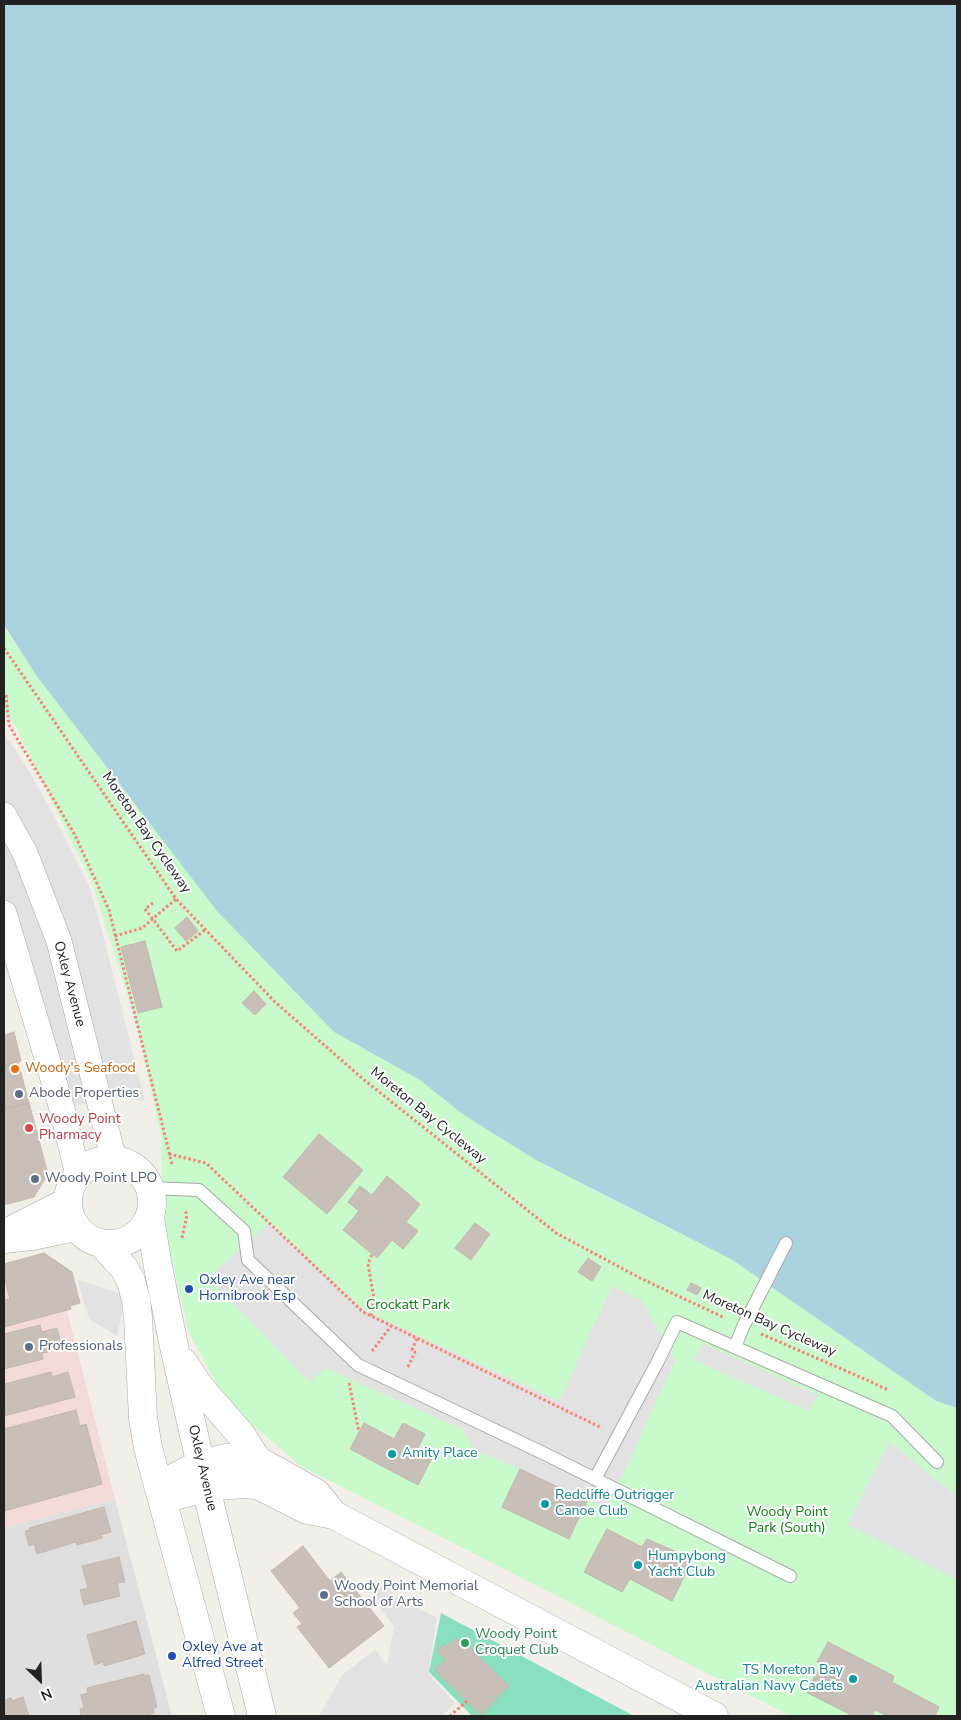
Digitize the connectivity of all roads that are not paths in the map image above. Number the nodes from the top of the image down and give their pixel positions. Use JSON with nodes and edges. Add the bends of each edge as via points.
{"nodes":[{"id":1,"x":4,"y":814,"type":"edge"},
{"id":2,"x":4,"y":913,"type":"edge"},
{"id":3,"x":114,"y":1160,"type":"junction"},
{"id":4,"x":78,"y":1174,"type":"junction"},
{"id":5,"x":150,"y":1188,"type":"junction"},
{"id":6,"x":71,"y":1214,"type":"junction"},
{"id":7,"x":150,"y":1218,"type":"junction"},
{"id":8,"x":4,"y":1233,"type":"edge"},
{"id":9,"x":4,"y":1239,"type":"edge"},
{"id":10,"x":786,"y":1243,"type":"dead end"},
{"id":11,"x":103,"y":1245,"type":"junction"},
{"id":12,"x":735,"y":1347,"type":"junction"},
{"id":13,"x":175,"y":1351,"type":"junction"},
{"id":14,"x":257,"y":1460,"type":"junction"},
{"id":15,"x":937,"y":1462,"type":"dead end"},
{"id":16,"x":203,"y":1476,"type":"junction"},
{"id":17,"x":595,"y":1479,"type":"junction"},
{"id":18,"x":160,"y":1492,"type":"junction"},
{"id":19,"x":334,"y":1515,"type":"junction"},
{"id":20,"x":790,"y":1576,"type":"dead end"},
{"id":21,"x":221,"y":1716,"type":"edge"},
{"id":22,"x":262,"y":1716,"type":"edge"},
{"id":23,"x":714,"y":1716,"type":"edge"}],
"edges":[{"from":1,"to":3,"type":"street","name":"Oxley Avenue","via":[[25,853],[59,942]]},
{"from":2,"to":4,"type":"street"},
{"from":3,"to":4,"type":"street","via":[[88,1166]]},
{"from":3,"to":5,"type":"street","via":[[136,1168]]},
{"from":4,"to":6,"type":"street","via":[[70,1187]]},
{"from":5,"to":7,"type":"street","via":[[153,1197]]},
{"from":5,"to":17,"type":"lane","via":[[199,1190],[244,1231],[248,1260],[358,1365]]},
{"from":6,"to":8,"type":"street"},
{"from":6,"to":9,"type":"street","via":[[32,1236]]},
{"from":6,"to":11,"type":"street","via":[[88,1238]]},
{"from":7,"to":11,"type":"street","via":[[132,1239],[118,1245]]},
{"from":7,"to":13,"type":"street","name":"Oxley Avenue"},
{"from":10,"to":12,"type":"lane"},
{"from":11,"to":18,"type":"street","via":[[124,1268],[136,1300],[143,1418]]},
{"from":12,"to":15,"type":"lane","via":[[892,1416]]},
{"from":12,"to":17,"type":"lane","via":[[677,1322]]},
{"from":13,"to":14,"type":"street"},
{"from":13,"to":16,"type":"street","name":"Oxley Avenue"},
{"from":14,"to":16,"type":"street","via":[[226,1458]]},
{"from":14,"to":19,"type":"street","via":[[316,1493]]},
{"from":16,"to":18,"type":"street"},
{"from":16,"to":19,"type":"street","via":[[253,1485],[307,1510]]},
{"from":16,"to":22,"type":"street","name":"Oxley Avenue"},
{"from":17,"to":20,"type":"lane"},
{"from":18,"to":21,"type":"street"},
{"from":19,"to":23,"type":"street"}]}
